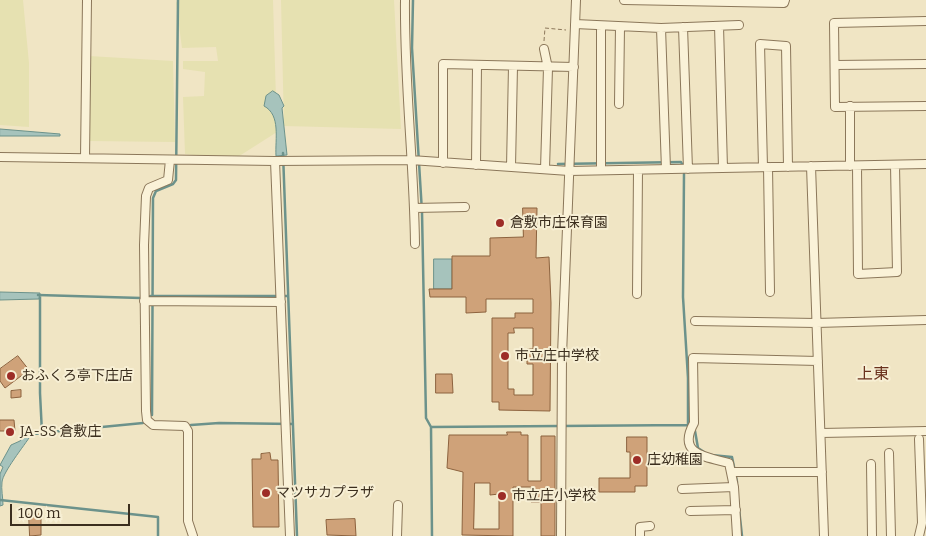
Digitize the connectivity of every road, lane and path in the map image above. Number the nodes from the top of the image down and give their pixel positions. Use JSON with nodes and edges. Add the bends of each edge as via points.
{"nodes":[{"id":1,"x":87,"y":0,"type":"edge"},
{"id":2,"x":405,"y":0,"type":"edge"},
{"id":3,"x":576,"y":0,"type":"edge"},
{"id":4,"x":624,"y":0,"type":"edge"},
{"id":5,"x":656,"y":0,"type":"edge"},
{"id":6,"x":784,"y":0,"type":"edge"},
{"id":7,"x":712,"y":1,"type":"edge"},
{"id":8,"x":748,"y":1,"type":"edge"},
{"id":9,"x":926,"y":21,"type":"edge"},
{"id":10,"x":739,"y":25,"type":"dead end"},
{"id":11,"x":601,"y":26,"type":"junction"},
{"id":12,"x":719,"y":26,"type":"junction"},
{"id":13,"x":620,"y":27,"type":"junction"},
{"id":14,"x":683,"y":27,"type":"junction"},
{"id":15,"x":575,"y":28,"type":"junction"},
{"id":16,"x":661,"y":28,"type":"junction"},
{"id":17,"x":544,"y":49,"type":"joint"},
{"id":18,"x":926,"y":64,"type":"edge"},
{"id":19,"x":477,"y":65,"type":"junction"},
{"id":20,"x":835,"y":65,"type":"junction"},
{"id":21,"x":513,"y":66,"type":"junction"},
{"id":22,"x":574,"y":67,"type":"junction"},
{"id":23,"x":548,"y":68,"type":"junction"},
{"id":24,"x":619,"y":104,"type":"dead end"},
{"id":25,"x":850,"y":106,"type":"junction"},
{"id":26,"x":926,"y":106,"type":"edge"},
{"id":27,"x":0,"y":157,"type":"edge"},
{"id":28,"x":85,"y":158,"type":"junction"},
{"id":29,"x":174,"y":160,"type":"junction"},
{"id":30,"x":417,"y":160,"type":"junction"},
{"id":31,"x":281,"y":161,"type":"junction"},
{"id":32,"x":443,"y":163,"type":"junction"},
{"id":33,"x":666,"y":164,"type":"junction"},
{"id":34,"x":926,"y":164,"type":"edge"},
{"id":35,"x":476,"y":165,"type":"junction"},
{"id":36,"x":895,"y":165,"type":"junction"},
{"id":37,"x":569,"y":166,"type":"junction"},
{"id":38,"x":600,"y":166,"type":"junction"},
{"id":39,"x":812,"y":166,"type":"junction"},
{"id":40,"x":853,"y":166,"type":"junction"},
{"id":41,"x":511,"y":167,"type":"junction"},
{"id":42,"x":766,"y":167,"type":"junction"},
{"id":43,"x":788,"y":167,"type":"junction"},
{"id":44,"x":723,"y":168,"type":"junction"},
{"id":45,"x":545,"y":169,"type":"junction"},
{"id":46,"x":688,"y":169,"type":"junction"},
{"id":47,"x":638,"y":170,"type":"junction"},
{"id":48,"x":416,"y":207,"type":"junction"},
{"id":49,"x":465,"y":207,"type":"dead end"},
{"id":50,"x":415,"y":244,"type":"dead end"},
{"id":51,"x":770,"y":292,"type":"dead end"},
{"id":52,"x":637,"y":294,"type":"dead end"},
{"id":53,"x":281,"y":298,"type":"junction"},
{"id":54,"x":147,"y":300,"type":"junction"},
{"id":55,"x":926,"y":320,"type":"edge"},
{"id":56,"x":695,"y":321,"type":"dead end"},
{"id":57,"x":816,"y":323,"type":"junction"},
{"id":58,"x":818,"y":361,"type":"junction"},
{"id":59,"x":926,"y":432,"type":"edge"},
{"id":60,"x":821,"y":433,"type":"junction"},
{"id":61,"x":919,"y":439,"type":"dead end"},
{"id":62,"x":889,"y":454,"type":"dead end"},
{"id":63,"x":871,"y":464,"type":"dead end"},
{"id":64,"x":735,"y":472,"type":"junction"},
{"id":65,"x":822,"y":472,"type":"junction"},
{"id":66,"x":734,"y":487,"type":"junction"},
{"id":67,"x":682,"y":489,"type":"dead end"},
{"id":68,"x":398,"y":505,"type":"dead end"},
{"id":69,"x":736,"y":510,"type":"junction"},
{"id":70,"x":690,"y":511,"type":"dead end"},
{"id":71,"x":650,"y":526,"type":"dead end"},
{"id":72,"x":193,"y":536,"type":"edge"},
{"id":73,"x":290,"y":536,"type":"edge"},
{"id":74,"x":397,"y":536,"type":"edge"},
{"id":75,"x":561,"y":536,"type":"edge"},
{"id":76,"x":640,"y":536,"type":"edge"},
{"id":77,"x":737,"y":536,"type":"edge"},
{"id":78,"x":824,"y":536,"type":"edge"},
{"id":79,"x":872,"y":536,"type":"edge"},
{"id":80,"x":891,"y":536,"type":"edge"},
{"id":81,"x":920,"y":536,"type":"edge"}],
"edges":[{"from":1,"to":28,"type":"street"},
{"from":2,"to":30,"type":"street","via":[[404,49]]},
{"from":3,"to":15,"type":"street"},
{"from":4,"to":5,"type":"street"},
{"from":5,"to":7,"type":"street"},
{"from":6,"to":8,"type":"street","via":[[784,3]]},
{"from":7,"to":8,"type":"street"},
{"from":9,"to":20,"type":"street","via":[[834,23]]},
{"from":10,"to":12,"type":"street"},
{"from":11,"to":13,"type":"street"},
{"from":11,"to":15,"type":"street"},
{"from":11,"to":38,"type":"street"},
{"from":12,"to":14,"type":"street"},
{"from":12,"to":44,"type":"street"},
{"from":13,"to":16,"type":"street"},
{"from":13,"to":24,"type":"street"},
{"from":14,"to":16,"type":"street"},
{"from":14,"to":46,"type":"street"},
{"from":15,"to":17,"type":"path","via":[[545,28]]},
{"from":15,"to":22,"type":"street"},
{"from":16,"to":33,"type":"street"},
{"from":17,"to":23,"type":"street"},
{"from":18,"to":20,"type":"street"},
{"from":19,"to":21,"type":"street"},
{"from":19,"to":32,"type":"street","via":[[443,64]]},
{"from":19,"to":35,"type":"street"},
{"from":20,"to":25,"type":"street","via":[[836,106]]},
{"from":21,"to":23,"type":"street"},
{"from":21,"to":41,"type":"street"},
{"from":22,"to":23,"type":"street"},
{"from":22,"to":37,"type":"street"},
{"from":23,"to":45,"type":"street"},
{"from":25,"to":26,"type":"street"},
{"from":25,"to":40,"type":"street"},
{"from":27,"to":28,"type":"street"},
{"from":28,"to":29,"type":"street"},
{"from":29,"to":31,"type":"street"},
{"from":29,"to":54,"type":"street","via":[[168,180],[149,188],[146,196]]},
{"from":30,"to":31,"type":"street"},
{"from":30,"to":32,"type":"street"},
{"from":30,"to":48,"type":"street"},
{"from":31,"to":53,"type":"street"},
{"from":32,"to":35,"type":"street"},
{"from":33,"to":46,"type":"street"},
{"from":33,"to":47,"type":"street"},
{"from":34,"to":36,"type":"street"},
{"from":35,"to":41,"type":"street"},
{"from":36,"to":40,"type":"street"},
{"from":36,"to":40,"type":"street","via":[[898,272],[858,274]]},
{"from":37,"to":38,"type":"street"},
{"from":37,"to":45,"type":"street"},
{"from":37,"to":75,"type":"street"},
{"from":38,"to":47,"type":"street"},
{"from":39,"to":40,"type":"street"},
{"from":39,"to":43,"type":"street"},
{"from":39,"to":57,"type":"street"},
{"from":41,"to":45,"type":"street"},
{"from":42,"to":43,"type":"street"},
{"from":42,"to":43,"type":"street","via":[[760,44],[786,46]]},
{"from":42,"to":44,"type":"street"},
{"from":42,"to":51,"type":"street"},
{"from":44,"to":46,"type":"street"},
{"from":47,"to":52,"type":"street"},
{"from":48,"to":49,"type":"street"},
{"from":48,"to":50,"type":"street"},
{"from":53,"to":54,"type":"street"},
{"from":53,"to":73,"type":"street"},
{"from":54,"to":72,"type":"street","via":[[146,415],[153,425],[185,426],[188,431],[188,521]]},
{"from":55,"to":57,"type":"street"},
{"from":56,"to":57,"type":"street"},
{"from":57,"to":58,"type":"street"},
{"from":58,"to":60,"type":"street"},
{"from":58,"to":64,"type":"street","via":[[692,358],[694,423],[689,432],[694,453],[729,463]]},
{"from":59,"to":60,"type":"street"},
{"from":60,"to":65,"type":"street"},
{"from":61,"to":81,"type":"street"},
{"from":62,"to":80,"type":"street"},
{"from":63,"to":79,"type":"street"},
{"from":64,"to":65,"type":"street"},
{"from":64,"to":66,"type":"street"},
{"from":65,"to":78,"type":"street"},
{"from":66,"to":67,"type":"street"},
{"from":66,"to":69,"type":"street"},
{"from":68,"to":74,"type":"street"},
{"from":69,"to":70,"type":"street"},
{"from":69,"to":77,"type":"street"},
{"from":71,"to":76,"type":"street","via":[[640,527]]}]}
